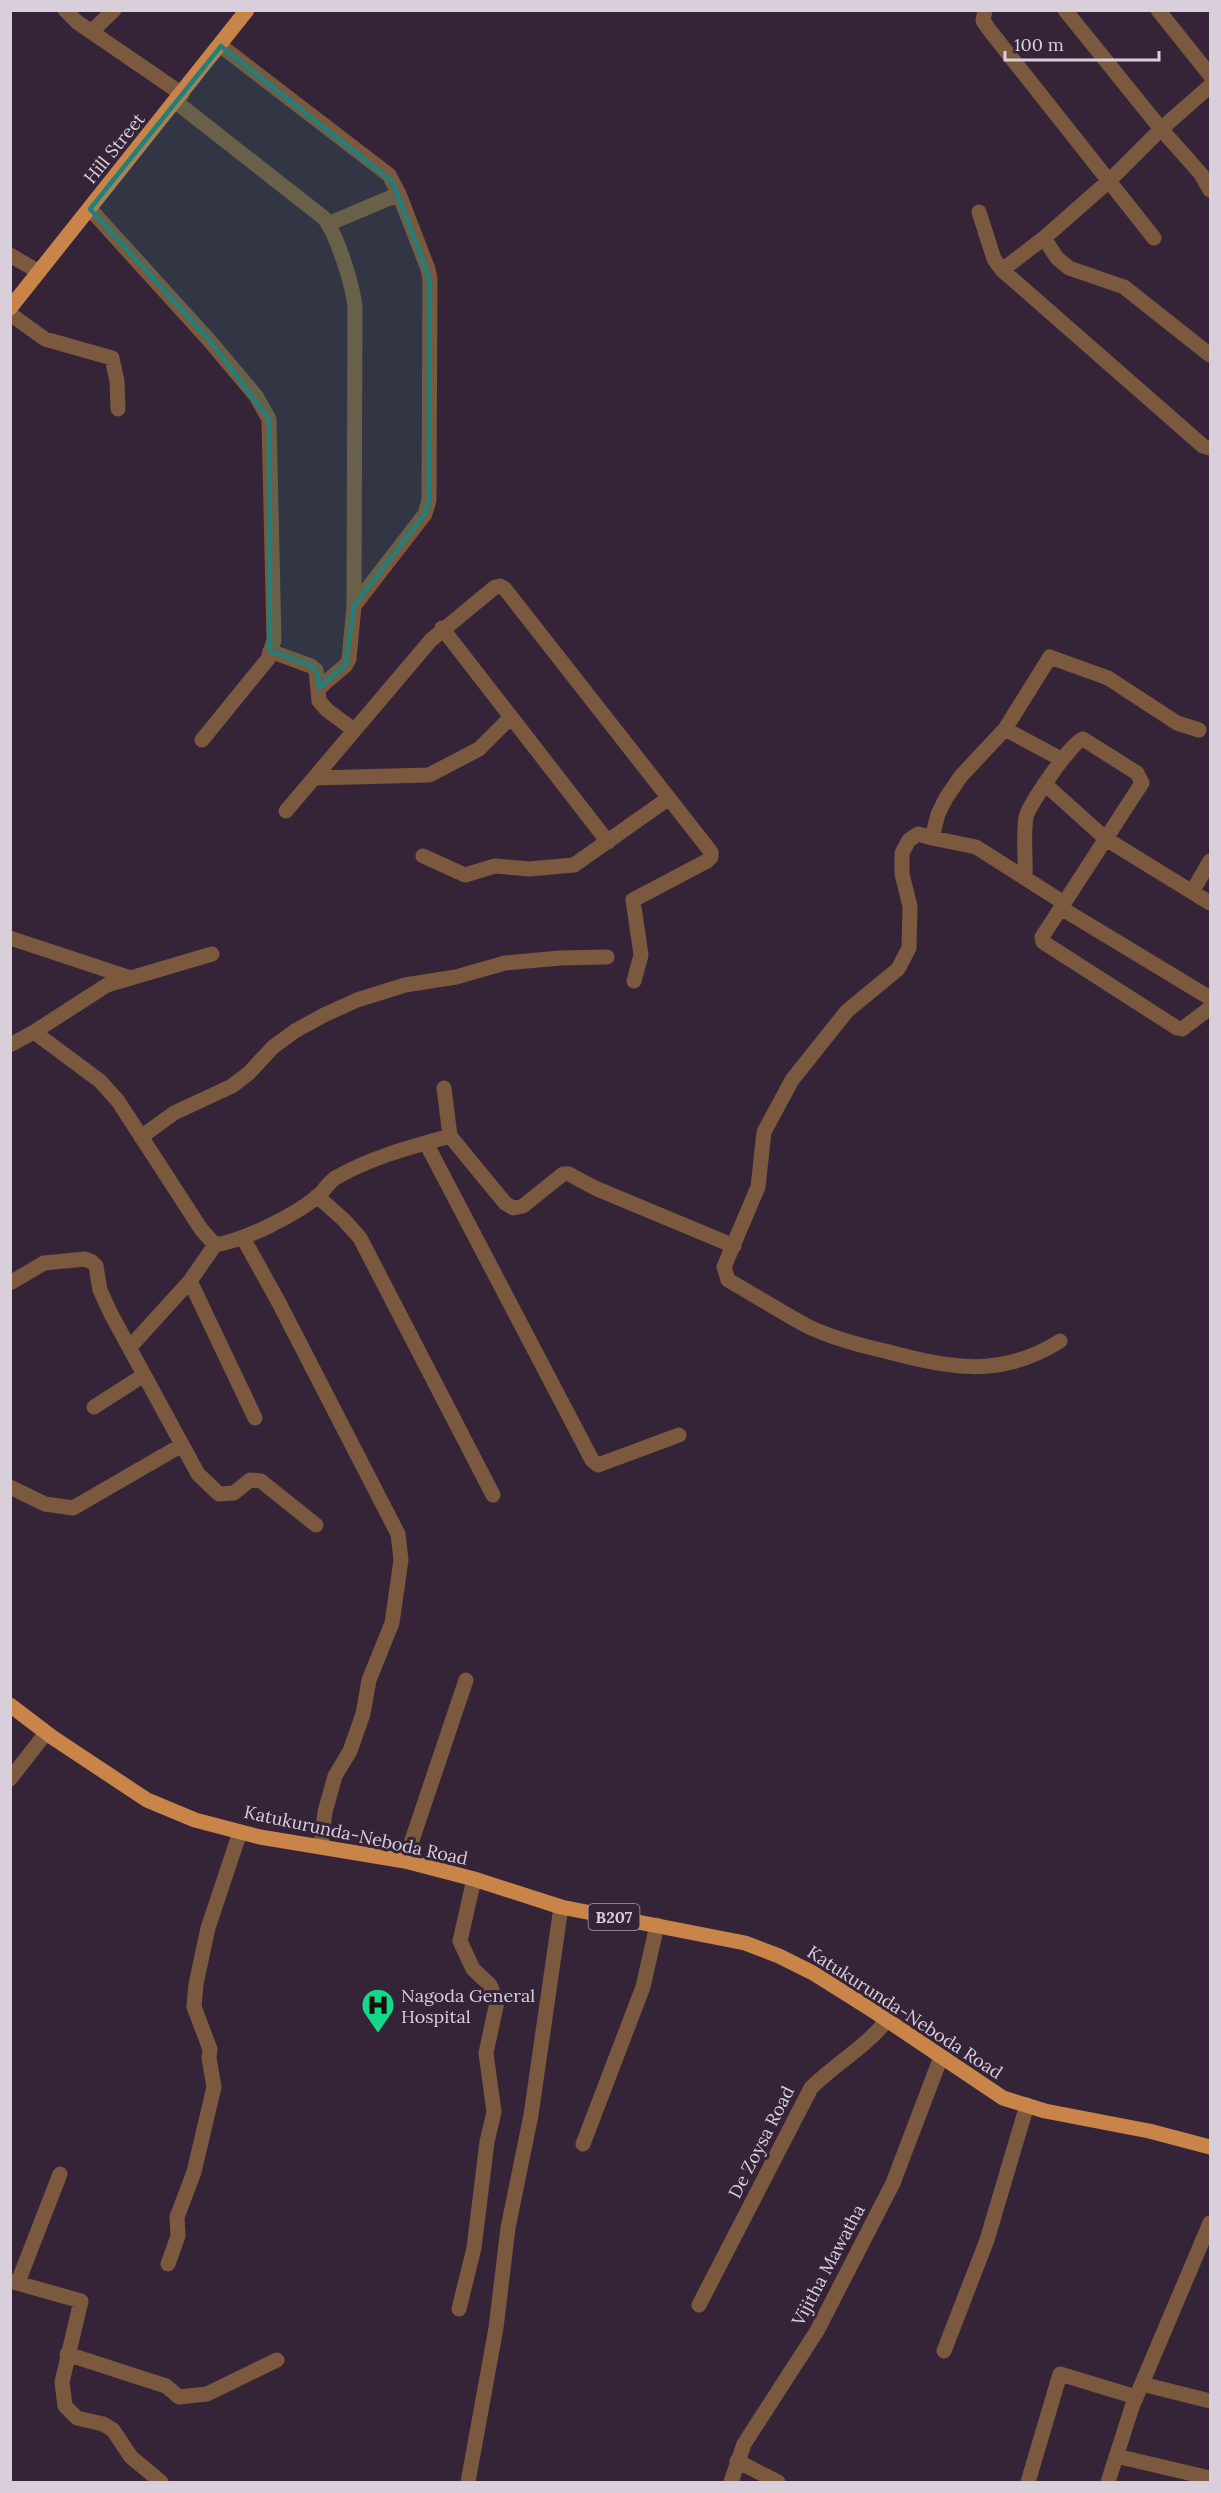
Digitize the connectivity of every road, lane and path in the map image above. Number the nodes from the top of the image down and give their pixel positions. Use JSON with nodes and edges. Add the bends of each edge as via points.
{"nodes":[{"id":1,"x":65,"y":10,"type":"edge"},
{"id":2,"x":114,"y":10,"type":"edge"},
{"id":3,"x":247,"y":10,"type":"edge"},
{"id":4,"x":985,"y":10,"type":"edge"},
{"id":5,"x":1065,"y":10,"type":"edge"},
{"id":6,"x":1158,"y":10,"type":"edge"},
{"id":7,"x":92,"y":31,"type":"junction"},
{"id":8,"x":221,"y":46,"type":"junction"},
{"id":9,"x":1210,"y":75,"type":"edge"},
{"id":10,"x":1210,"y":86,"type":"edge"},
{"id":11,"x":179,"y":98,"type":"junction"},
{"id":12,"x":1161,"y":129,"type":"junction"},
{"id":13,"x":1110,"y":180,"type":"junction"},
{"id":14,"x":1210,"y":190,"type":"edge"},
{"id":15,"x":399,"y":195,"type":"junction"},
{"id":16,"x":90,"y":209,"type":"junction"},
{"id":17,"x":979,"y":212,"type":"dead end"},
{"id":18,"x":328,"y":224,"type":"junction"},
{"id":19,"x":1044,"y":238,"type":"junction"},
{"id":20,"x":1154,"y":238,"type":"dead end"},
{"id":21,"x":10,"y":255,"type":"edge"},
{"id":22,"x":1002,"y":270,"type":"junction"},
{"id":23,"x":39,"y":272,"type":"junction"},
{"id":24,"x":10,"y":308,"type":"edge"},
{"id":25,"x":10,"y":314,"type":"edge"},
{"id":26,"x":1210,"y":355,"type":"edge"},
{"id":27,"x":118,"y":409,"type":"dead end"},
{"id":28,"x":1210,"y":448,"type":"edge"},
{"id":29,"x":354,"y":606,"type":"junction"},
{"id":30,"x":442,"y":628,"type":"junction"},
{"id":31,"x":270,"y":651,"type":"junction"},
{"id":32,"x":319,"y":688,"type":"junction"},
{"id":33,"x":511,"y":717,"type":"junction"},
{"id":34,"x":1005,"y":729,"type":"junction"},
{"id":35,"x":354,"y":730,"type":"junction"},
{"id":36,"x":1199,"y":730,"type":"dead end"},
{"id":37,"x":202,"y":740,"type":"dead end"},
{"id":38,"x":1061,"y":759,"type":"junction"},
{"id":39,"x":315,"y":778,"type":"junction"},
{"id":40,"x":1046,"y":785,"type":"junction"},
{"id":41,"x":669,"y":798,"type":"junction"},
{"id":42,"x":286,"y":811,"type":"dead end"},
{"id":43,"x":932,"y":838,"type":"junction"},
{"id":44,"x":1106,"y":839,"type":"junction"},
{"id":45,"x":608,"y":842,"type":"junction"},
{"id":46,"x":423,"y":856,"type":"dead end"},
{"id":47,"x":1210,"y":861,"type":"edge"},
{"id":48,"x":1025,"y":878,"type":"junction"},
{"id":49,"x":1192,"y":892,"type":"junction"},
{"id":50,"x":1210,"y":903,"type":"edge"},
{"id":51,"x":1063,"y":905,"type":"junction"},
{"id":52,"x":10,"y":938,"type":"edge"},
{"id":53,"x":212,"y":954,"type":"dead end"},
{"id":54,"x":607,"y":957,"type":"dead end"},
{"id":55,"x":128,"y":977,"type":"junction"},
{"id":56,"x":634,"y":981,"type":"dead end"},
{"id":57,"x":1210,"y":998,"type":"edge"},
{"id":58,"x":1210,"y":1008,"type":"edge"},
{"id":59,"x":34,"y":1032,"type":"junction"},
{"id":60,"x":10,"y":1045,"type":"edge"},
{"id":61,"x":444,"y":1088,"type":"dead end"},
{"id":62,"x":450,"y":1136,"type":"junction"},
{"id":63,"x":141,"y":1137,"type":"junction"},
{"id":64,"x":426,"y":1143,"type":"junction"},
{"id":65,"x":317,"y":1196,"type":"junction"},
{"id":66,"x":243,"y":1238,"type":"junction"},
{"id":67,"x":215,"y":1245,"type":"junction"},
{"id":68,"x":734,"y":1246,"type":"junction"},
{"id":69,"x":190,"y":1281,"type":"junction"},
{"id":70,"x":10,"y":1283,"type":"edge"},
{"id":71,"x":1060,"y":1341,"type":"dead end"},
{"id":72,"x":130,"y":1347,"type":"junction"},
{"id":73,"x":144,"y":1376,"type":"junction"},
{"id":74,"x":94,"y":1407,"type":"dead end"},
{"id":75,"x":255,"y":1418,"type":"dead end"},
{"id":76,"x":679,"y":1435,"type":"dead end"},
{"id":77,"x":182,"y":1445,"type":"junction"},
{"id":78,"x":13,"y":1491,"type":"edge"},
{"id":79,"x":493,"y":1495,"type":"dead end"},
{"id":80,"x":316,"y":1525,"type":"dead end"},
{"id":81,"x":466,"y":1680,"type":"dead end"},
{"id":82,"x":10,"y":1705,"type":"edge"},
{"id":83,"x":46,"y":1733,"type":"junction"},
{"id":84,"x":10,"y":1779,"type":"edge"},
{"id":85,"x":240,"y":1832,"type":"junction"},
{"id":86,"x":321,"y":1846,"type":"junction"},
{"id":87,"x":405,"y":1861,"type":"junction"},
{"id":88,"x":474,"y":1879,"type":"junction"},
{"id":89,"x":561,"y":1906,"type":"junction"},
{"id":90,"x":657,"y":1925,"type":"junction"},
{"id":91,"x":887,"y":2020,"type":"junction"},
{"id":92,"x":941,"y":2057,"type":"junction"},
{"id":93,"x":1027,"y":2105,"type":"junction"},
{"id":94,"x":583,"y":2144,"type":"dead end"},
{"id":95,"x":1210,"y":2147,"type":"edge"},
{"id":96,"x":60,"y":2174,"type":"dead end"},
{"id":97,"x":1210,"y":2223,"type":"edge"},
{"id":98,"x":168,"y":2264,"type":"dead end"},
{"id":99,"x":14,"y":2282,"type":"edge"},
{"id":100,"x":699,"y":2304,"type":"dead end"},
{"id":101,"x":459,"y":2309,"type":"dead end"},
{"id":102,"x":944,"y":2351,"type":"dead end"},
{"id":103,"x":67,"y":2354,"type":"junction"},
{"id":104,"x":277,"y":2360,"type":"dead end"},
{"id":105,"x":1139,"y":2390,"type":"junction"},
{"id":106,"x":1210,"y":2401,"type":"edge"},
{"id":107,"x":1116,"y":2456,"type":"junction"},
{"id":108,"x":737,"y":2461,"type":"junction"},
{"id":109,"x":1210,"y":2478,"type":"edge"},
{"id":110,"x":161,"y":2482,"type":"edge"},
{"id":111,"x":468,"y":2482,"type":"edge"},
{"id":112,"x":731,"y":2482,"type":"edge"},
{"id":113,"x":778,"y":2482,"type":"edge"},
{"id":114,"x":1028,"y":2482,"type":"edge"},
{"id":115,"x":1108,"y":2482,"type":"edge"}],
"edges":[{"from":1,"to":7,"type":"street"},
{"from":2,"to":7,"type":"street"},
{"from":3,"to":8,"type":"main road","name":"Hill Street"},
{"from":4,"to":13,"type":"street","via":[[983,21],[991,32]]},
{"from":5,"to":12,"type":"street"},
{"from":6,"to":9,"type":"street"},
{"from":7,"to":11,"type":"street"},
{"from":8,"to":11,"type":"main road","name":"Hill Street"},
{"from":8,"to":15,"type":"street","via":[[389,175]]},
{"from":10,"to":12,"type":"street"},
{"from":11,"to":16,"type":"main road","name":"Hill Street"},
{"from":11,"to":18,"type":"street"},
{"from":12,"to":13,"type":"street"},
{"from":12,"to":14,"type":"street","via":[[1201,174]]},
{"from":13,"to":19,"type":"street"},
{"from":13,"to":20,"type":"street"},
{"from":15,"to":18,"type":"street"},
{"from":15,"to":29,"type":"street","via":[[430,279],[429,500],[425,514]]},
{"from":16,"to":23,"type":"main road","name":"Hill Street"},
{"from":16,"to":31,"type":"street","via":[[208,339],[256,396],[269,419],[274,640]]},
{"from":17,"to":22,"type":"street","via":[[994,259]]},
{"from":18,"to":29,"type":"street","via":[[353,288],[355,307]]},
{"from":19,"to":22,"type":"street"},
{"from":19,"to":26,"type":"street","via":[[1057,258],[1069,267],[1124,287]]},
{"from":21,"to":23,"type":"street"},
{"from":22,"to":28,"type":"street","via":[[1203,446]]},
{"from":23,"to":24,"type":"main road","name":"Hill Street"},
{"from":25,"to":27,"type":"street","via":[[45,339],[112,358]]},
{"from":29,"to":32,"type":"street","via":[[351,654],[346,665]]},
{"from":30,"to":33,"type":"street"},
{"from":30,"to":35,"type":"street"},
{"from":30,"to":41,"type":"street","via":[[495,587],[505,589]]},
{"from":31,"to":32,"type":"street","via":[[311,666],[318,674]]},
{"from":31,"to":37,"type":"street","via":[[268,659]]},
{"from":32,"to":35,"type":"street","via":[[323,706]]},
{"from":33,"to":39,"type":"street","via":[[479,749],[429,775]]},
{"from":33,"to":45,"type":"street"},
{"from":34,"to":36,"type":"street","via":[[1050,657],[1055,657],[1108,678],[1177,723]]},
{"from":34,"to":38,"type":"street"},
{"from":34,"to":43,"type":"street","via":[[961,776],[938,814]]},
{"from":35,"to":39,"type":"street"},
{"from":38,"to":40,"type":"street"},
{"from":38,"to":44,"type":"street","via":[[1074,743],[1083,739],[1141,777],[1142,783]]},
{"from":39,"to":42,"type":"street"},
{"from":40,"to":44,"type":"street"},
{"from":40,"to":48,"type":"street","via":[[1026,817]]},
{"from":41,"to":45,"type":"street"},
{"from":41,"to":56,"type":"street","via":[[711,857],[633,900],[641,955]]},
{"from":43,"to":48,"type":"street","via":[[976,847]]},
{"from":43,"to":68,"type":"street","via":[[918,834],[909,840],[902,853],[902,874],[910,906],[909,948],[898,969],[847,1011],[792,1080],[764,1132],[758,1187]]},
{"from":44,"to":49,"type":"street"},
{"from":44,"to":51,"type":"street"},
{"from":45,"to":46,"type":"street","via":[[574,865],[529,869],[495,866],[465,875]]},
{"from":47,"to":49,"type":"street"},
{"from":48,"to":51,"type":"street"},
{"from":49,"to":50,"type":"street"},
{"from":51,"to":57,"type":"street"},
{"from":51,"to":58,"type":"street","via":[[1042,937],[1046,946],[1177,1028],[1182,1029]]},
{"from":52,"to":55,"type":"street"},
{"from":53,"to":55,"type":"street"},
{"from":54,"to":63,"type":"street","via":[[505,963],[357,1000],[296,1031],[232,1086],[174,1113]]},
{"from":55,"to":59,"type":"street","via":[[97,990]]},
{"from":59,"to":60,"type":"street"},
{"from":59,"to":63,"type":"street","via":[[100,1081]]},
{"from":61,"to":62,"type":"street"},
{"from":62,"to":64,"type":"street"},
{"from":62,"to":68,"type":"street","via":[[513,1208],[523,1206],[563,1174],[569,1174]]},
{"from":63,"to":67,"type":"street","via":[[201,1230]]},
{"from":64,"to":65,"type":"street","via":[[374,1159],[334,1178]]},
{"from":64,"to":76,"type":"street","via":[[592,1460],[598,1465]]},
{"from":65,"to":66,"type":"street"},
{"from":65,"to":79,"type":"street","via":[[360,1238]]},
{"from":66,"to":67,"type":"street"},
{"from":66,"to":86,"type":"street","via":[[398,1534],[401,1560],[392,1623],[369,1680],[350,1751],[335,1776]]},
{"from":67,"to":69,"type":"street"},
{"from":68,"to":71,"type":"street","via":[[724,1267],[728,1280],[807,1326],[849,1343],[937,1365],[973,1368],[1009,1363],[1041,1353]]},
{"from":69,"to":72,"type":"street"},
{"from":69,"to":75,"type":"street"},
{"from":70,"to":72,"type":"street","via":[[44,1263],[84,1259],[92,1262],[100,1290]]},
{"from":72,"to":73,"type":"street"},
{"from":73,"to":74,"type":"street"},
{"from":73,"to":77,"type":"street"},
{"from":77,"to":78,"type":"street","via":[[73,1508],[45,1504]]},
{"from":77,"to":80,"type":"street","via":[[198,1474],[219,1494],[234,1493],[250,1480],[261,1481]]},
{"from":81,"to":87,"type":"street"},
{"from":82,"to":83,"type":"main road","name":"Katukurunda-Neboda Road","number":"B207"},
{"from":83,"to":84,"type":"street"},
{"from":83,"to":85,"type":"main road","name":"Katukurunda-Neboda Road","number":"B207","via":[[147,1800],[195,1820]]},
{"from":85,"to":86,"type":"main road","name":"Katukurunda-Neboda Road","number":"B207"},
{"from":85,"to":98,"type":"street","via":[[208,1928],[196,1984],[194,2007],[210,2049],[214,2087],[195,2172],[177,2217],[178,2236]]},
{"from":86,"to":87,"type":"main road","name":"Katukurunda-Neboda Road","number":"B207"},
{"from":87,"to":88,"type":"main road","name":"Katukurunda-Neboda Road","number":"B207"},
{"from":88,"to":89,"type":"main road","name":"Katukurunda-Neboda Road","number":"B207"},
{"from":88,"to":101,"type":"street","via":[[460,1941],[473,1969],[495,1994],[497,2008],[486,2053],[494,2112],[474,2248]]},
{"from":89,"to":90,"type":"main road","name":"Katukurunda-Neboda Road","number":"B207"},
{"from":89,"to":111,"type":"street","via":[[531,2115],[508,2228],[496,2328]]},
{"from":90,"to":91,"type":"main road","name":"Katukurunda-Neboda Road","number":"B207","via":[[745,1943],[779,1956]]},
{"from":90,"to":94,"type":"street","via":[[643,1987]]},
{"from":91,"to":92,"type":"main road","name":"Katukurunda-Neboda Road","number":"B207"},
{"from":91,"to":100,"type":"street","name":"De Zoysa Road","via":[[876,2034],[811,2088]]},
{"from":92,"to":93,"type":"main road","name":"Katukurunda-Neboda Road","number":"B207","via":[[1003,2098]]},
{"from":92,"to":108,"type":"street","name":"Vijitha Mawatha","via":[[893,2183],[817,2331]]},
{"from":93,"to":95,"type":"main road","name":"Katukurunda-Neboda Road","number":"B207"},
{"from":93,"to":102,"type":"street","via":[[987,2240]]},
{"from":96,"to":99,"type":"street"},
{"from":97,"to":105,"type":"street"},
{"from":99,"to":103,"type":"street","via":[[81,2301]]},
{"from":103,"to":104,"type":"street","via":[[166,2386],[179,2397],[207,2394]]},
{"from":103,"to":110,"type":"street","via":[[62,2382],[65,2406],[77,2418],[113,2430],[131,2457]]},
{"from":105,"to":106,"type":"street"},
{"from":105,"to":107,"type":"street"},
{"from":105,"to":114,"type":"street","via":[[1060,2374]]},
{"from":107,"to":109,"type":"street"},
{"from":107,"to":115,"type":"street"},
{"from":108,"to":112,"type":"street","name":"Vijitha Mawatha"},
{"from":108,"to":113,"type":"street"}]}
